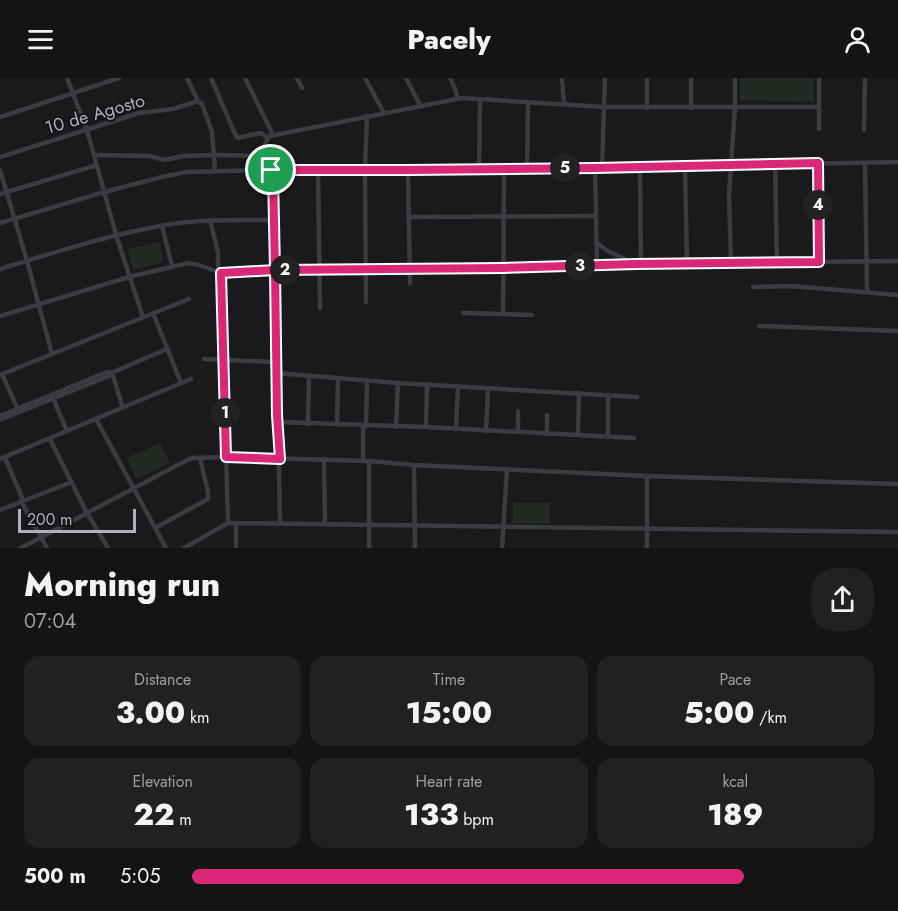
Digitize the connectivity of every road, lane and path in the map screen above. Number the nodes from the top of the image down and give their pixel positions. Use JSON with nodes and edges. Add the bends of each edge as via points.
{"nodes":[{"id":1,"x":67,"y":78,"type":"edge"},
{"id":2,"x":118,"y":78,"type":"edge"},
{"id":3,"x":187,"y":78,"type":"edge"},
{"id":4,"x":211,"y":78,"type":"edge"},
{"id":5,"x":245,"y":78,"type":"edge"},
{"id":6,"x":297,"y":78,"type":"edge"},
{"id":7,"x":365,"y":78,"type":"edge"},
{"id":8,"x":406,"y":78,"type":"edge"},
{"id":9,"x":562,"y":78,"type":"edge"},
{"id":10,"x":605,"y":78,"type":"edge"},
{"id":11,"x":647,"y":78,"type":"edge"},
{"id":12,"x":691,"y":78,"type":"edge"},
{"id":13,"x":735,"y":78,"type":"edge"},
{"id":14,"x":819,"y":78,"type":"edge"},
{"id":15,"x":865,"y":78,"type":"edge"},
{"id":16,"x":452,"y":79,"type":"edge"},
{"id":17,"x":302,"y":88,"type":"dead end"},
{"id":18,"x":73,"y":93,"type":"junction"},
{"id":19,"x":457,"y":98,"type":"junction"},
{"id":20,"x":480,"y":99,"type":"junction"},
{"id":21,"x":198,"y":101,"type":"junction"},
{"id":22,"x":528,"y":102,"type":"junction"},
{"id":23,"x":420,"y":105,"type":"junction"},
{"id":24,"x":564,"y":105,"type":"junction"},
{"id":25,"x":604,"y":107,"type":"junction"},
{"id":26,"x":735,"y":107,"type":"junction"},
{"id":27,"x":819,"y":107,"type":"junction"},
{"id":28,"x":646,"y":108,"type":"junction"},
{"id":29,"x":691,"y":108,"type":"junction"},
{"id":30,"x":384,"y":113,"type":"junction"},
{"id":31,"x":367,"y":116,"type":"junction"},
{"id":32,"x":0,"y":117,"type":"edge"},
{"id":33,"x":819,"y":129,"type":"dead end"},
{"id":34,"x":87,"y":130,"type":"junction"},
{"id":35,"x":864,"y":130,"type":"dead end"},
{"id":36,"x":270,"y":136,"type":"junction"},
{"id":37,"x":95,"y":155,"type":"junction"},
{"id":38,"x":213,"y":155,"type":"junction"},
{"id":39,"x":266,"y":156,"type":"junction"},
{"id":40,"x":0,"y":157,"type":"edge"},
{"id":41,"x":898,"y":162,"type":"edge"},
{"id":42,"x":818,"y":163,"type":"junction"},
{"id":43,"x":775,"y":164,"type":"junction"},
{"id":44,"x":866,"y":164,"type":"junction"},
{"id":45,"x":97,"y":165,"type":"junction"},
{"id":46,"x":731,"y":165,"type":"junction"},
{"id":47,"x":685,"y":166,"type":"junction"},
{"id":48,"x":527,"y":168,"type":"junction"},
{"id":49,"x":595,"y":168,"type":"junction"},
{"id":50,"x":602,"y":168,"type":"junction"},
{"id":51,"x":640,"y":168,"type":"junction"},
{"id":52,"x":479,"y":169,"type":"junction"},
{"id":53,"x":504,"y":169,"type":"junction"},
{"id":54,"x":0,"y":170,"type":"edge"},
{"id":55,"x":271,"y":170,"type":"junction"},
{"id":56,"x":318,"y":170,"type":"junction"},
{"id":57,"x":365,"y":170,"type":"junction"},
{"id":58,"x":408,"y":170,"type":"junction"},
{"id":59,"x":215,"y":171,"type":"junction"},
{"id":60,"x":6,"y":192,"type":"junction"},
{"id":61,"x":104,"y":192,"type":"junction"},
{"id":62,"x":0,"y":194,"type":"edge"},
{"id":63,"x":503,"y":216,"type":"junction"},
{"id":64,"x":596,"y":216,"type":"junction"},
{"id":65,"x":409,"y":217,"type":"junction"},
{"id":66,"x":15,"y":219,"type":"junction"},
{"id":67,"x":210,"y":220,"type":"junction"},
{"id":68,"x":274,"y":220,"type":"junction"},
{"id":69,"x":0,"y":223,"type":"edge"},
{"id":70,"x":162,"y":226,"type":"junction"},
{"id":71,"x":116,"y":235,"type":"junction"},
{"id":72,"x":597,"y":242,"type":"junction"},
{"id":73,"x":27,"y":261,"type":"junction"},
{"id":74,"x":866,"y":261,"type":"junction"},
{"id":75,"x":898,"y":261,"type":"edge"},
{"id":76,"x":819,"y":262,"type":"junction"},
{"id":77,"x":731,"y":263,"type":"junction"},
{"id":78,"x":777,"y":263,"type":"junction"},
{"id":79,"x":638,"y":264,"type":"junction"},
{"id":80,"x":687,"y":264,"type":"junction"},
{"id":81,"x":597,"y":265,"type":"junction"},
{"id":82,"x":172,"y":267,"type":"junction"},
{"id":83,"x":503,"y":268,"type":"junction"},
{"id":84,"x":0,"y":269,"type":"edge"},
{"id":85,"x":410,"y":269,"type":"junction"},
{"id":86,"x":275,"y":270,"type":"junction"},
{"id":87,"x":320,"y":270,"type":"junction"},
{"id":88,"x":366,"y":270,"type":"junction"},
{"id":89,"x":220,"y":272,"type":"junction"},
{"id":90,"x":129,"y":277,"type":"junction"},
{"id":91,"x":410,"y":283,"type":"dead end"},
{"id":92,"x":753,"y":287,"type":"dead end"},
{"id":93,"x":867,"y":292,"type":"junction"},
{"id":94,"x":898,"y":295,"type":"edge"},
{"id":95,"x":189,"y":299,"type":"dead end"},
{"id":96,"x":366,"y":302,"type":"dead end"},
{"id":97,"x":39,"y":304,"type":"junction"},
{"id":98,"x":320,"y":308,"type":"dead end"},
{"id":99,"x":153,"y":313,"type":"junction"},
{"id":100,"x":464,"y":313,"type":"dead end"},
{"id":101,"x":503,"y":314,"type":"junction"},
{"id":102,"x":532,"y":315,"type":"dead end"},
{"id":103,"x":0,"y":316,"type":"edge"},
{"id":104,"x":143,"y":317,"type":"junction"},
{"id":105,"x":759,"y":326,"type":"dead end"},
{"id":106,"x":898,"y":331,"type":"edge"},
{"id":107,"x":167,"y":349,"type":"junction"},
{"id":108,"x":52,"y":354,"type":"junction"},
{"id":109,"x":204,"y":360,"type":"dead end"},
{"id":110,"x":224,"y":360,"type":"junction"},
{"id":111,"x":276,"y":362,"type":"junction"},
{"id":112,"x":112,"y":373,"type":"junction"},
{"id":113,"x":276,"y":374,"type":"junction"},
{"id":114,"x":1,"y":375,"type":"edge"},
{"id":115,"x":309,"y":376,"type":"junction"},
{"id":116,"x":338,"y":378,"type":"junction"},
{"id":117,"x":191,"y":379,"type":"dead end"},
{"id":118,"x":367,"y":380,"type":"junction"},
{"id":119,"x":181,"y":383,"type":"junction"},
{"id":120,"x":398,"y":383,"type":"junction"},
{"id":121,"x":427,"y":384,"type":"junction"},
{"id":122,"x":458,"y":386,"type":"junction"},
{"id":123,"x":488,"y":388,"type":"junction"},
{"id":124,"x":579,"y":393,"type":"junction"},
{"id":125,"x":608,"y":395,"type":"junction"},
{"id":126,"x":637,"y":396,"type":"dead end"},
{"id":127,"x":53,"y":397,"type":"junction"},
{"id":128,"x":123,"y":407,"type":"junction"},
{"id":129,"x":18,"y":411,"type":"junction"},
{"id":130,"x":518,"y":411,"type":"dead end"},
{"id":131,"x":547,"y":415,"type":"dead end"},
{"id":132,"x":0,"y":418,"type":"edge"},
{"id":133,"x":96,"y":419,"type":"junction"},
{"id":134,"x":278,"y":422,"type":"junction"},
{"id":135,"x":308,"y":424,"type":"junction"},
{"id":136,"x":336,"y":425,"type":"junction"},
{"id":137,"x":365,"y":426,"type":"junction"},
{"id":138,"x":396,"y":428,"type":"junction"},
{"id":139,"x":426,"y":428,"type":"junction"},
{"id":140,"x":456,"y":429,"type":"junction"},
{"id":141,"x":67,"y":431,"type":"junction"},
{"id":142,"x":486,"y":431,"type":"junction"},
{"id":143,"x":518,"y":432,"type":"junction"},
{"id":144,"x":547,"y":434,"type":"junction"},
{"id":145,"x":578,"y":435,"type":"junction"},
{"id":146,"x":608,"y":437,"type":"junction"},
{"id":147,"x":634,"y":438,"type":"dead end"},
{"id":148,"x":50,"y":439,"type":"junction"},
{"id":149,"x":226,"y":457,"type":"junction"},
{"id":150,"x":1,"y":458,"type":"edge"},
{"id":151,"x":200,"y":458,"type":"junction"},
{"id":152,"x":280,"y":459,"type":"junction"},
{"id":153,"x":324,"y":459,"type":"junction"},
{"id":154,"x":366,"y":460,"type":"junction"},
{"id":155,"x":414,"y":465,"type":"junction"},
{"id":156,"x":507,"y":469,"type":"junction"},
{"id":157,"x":647,"y":476,"type":"junction"},
{"id":158,"x":72,"y":482,"type":"junction"},
{"id":159,"x":898,"y":484,"type":"edge"},
{"id":160,"x":134,"y":489,"type":"junction"},
{"id":161,"x":22,"y":501,"type":"junction"},
{"id":162,"x":0,"y":510,"type":"edge"},
{"id":163,"x":87,"y":513,"type":"junction"},
{"id":164,"x":228,"y":523,"type":"junction"},
{"id":165,"x":236,"y":523,"type":"junction"},
{"id":166,"x":280,"y":523,"type":"junction"},
{"id":167,"x":325,"y":523,"type":"junction"},
{"id":168,"x":369,"y":525,"type":"junction"},
{"id":169,"x":415,"y":526,"type":"junction"},
{"id":170,"x":504,"y":527,"type":"junction"},
{"id":171,"x":155,"y":528,"type":"junction"},
{"id":172,"x":646,"y":529,"type":"junction"},
{"id":173,"x":898,"y":532,"type":"edge"},
{"id":174,"x":41,"y":537,"type":"junction"},
{"id":175,"x":21,"y":548,"type":"edge"},
{"id":176,"x":47,"y":548,"type":"edge"},
{"id":177,"x":108,"y":548,"type":"edge"},
{"id":178,"x":166,"y":548,"type":"edge"},
{"id":179,"x":184,"y":548,"type":"edge"},
{"id":180,"x":236,"y":548,"type":"edge"},
{"id":181,"x":369,"y":548,"type":"edge"},
{"id":182,"x":415,"y":548,"type":"edge"},
{"id":183,"x":502,"y":548,"type":"edge"},
{"id":184,"x":647,"y":548,"type":"edge"}],
"edges":[{"from":1,"to":18,"type":"street"},
{"from":2,"to":18,"type":"street"},
{"from":3,"to":21,"type":"street"},
{"from":4,"to":36,"type":"street","via":[[238,138],[260,133]]},
{"from":5,"to":36,"type":"street"},
{"from":6,"to":17,"type":"street"},
{"from":7,"to":30,"type":"street"},
{"from":8,"to":23,"type":"street"},
{"from":9,"to":24,"type":"street"},
{"from":10,"to":25,"type":"street"},
{"from":11,"to":28,"type":"street"},
{"from":12,"to":29,"type":"street"},
{"from":13,"to":26,"type":"street"},
{"from":14,"to":27,"type":"street"},
{"from":15,"to":35,"type":"street"},
{"from":16,"to":19,"type":"street"},
{"from":18,"to":32,"type":"street"},
{"from":18,"to":34,"type":"street"},
{"from":19,"to":20,"type":"street"},
{"from":19,"to":23,"type":"street"},
{"from":20,"to":22,"type":"street"},
{"from":20,"to":52,"type":"street"},
{"from":21,"to":34,"type":"street","name":"10 de Agosto","via":[[139,113]]},
{"from":21,"to":38,"type":"street","via":[[212,132]]},
{"from":22,"to":24,"type":"street"},
{"from":22,"to":48,"type":"street"},
{"from":23,"to":30,"type":"street"},
{"from":24,"to":25,"type":"street"},
{"from":25,"to":28,"type":"street"},
{"from":25,"to":50,"type":"street"},
{"from":26,"to":27,"type":"street"},
{"from":26,"to":29,"type":"street"},
{"from":26,"to":46,"type":"street"},
{"from":27,"to":33,"type":"street"},
{"from":28,"to":29,"type":"street"},
{"from":30,"to":31,"type":"street"},
{"from":31,"to":36,"type":"street"},
{"from":31,"to":57,"type":"street"},
{"from":34,"to":37,"type":"street"},
{"from":34,"to":40,"type":"street","name":"10 de Agosto"},
{"from":36,"to":39,"type":"street","via":[[266,140]]},
{"from":37,"to":38,"type":"street","via":[[165,160]]},
{"from":37,"to":45,"type":"street"},
{"from":38,"to":39,"type":"street"},
{"from":38,"to":59,"type":"street"},
{"from":39,"to":55,"type":"street"},
{"from":41,"to":44,"type":"street"},
{"from":42,"to":43,"type":"street"},
{"from":42,"to":44,"type":"street"},
{"from":42,"to":76,"type":"street"},
{"from":43,"to":46,"type":"street"},
{"from":43,"to":78,"type":"street"},
{"from":44,"to":74,"type":"street"},
{"from":45,"to":60,"type":"street"},
{"from":45,"to":61,"type":"street"},
{"from":46,"to":47,"type":"street"},
{"from":46,"to":77,"type":"street"},
{"from":47,"to":51,"type":"street"},
{"from":47,"to":80,"type":"street"},
{"from":48,"to":49,"type":"street"},
{"from":48,"to":53,"type":"street"},
{"from":49,"to":50,"type":"street"},
{"from":49,"to":64,"type":"street"},
{"from":50,"to":51,"type":"street"},
{"from":51,"to":79,"type":"street"},
{"from":52,"to":53,"type":"street"},
{"from":52,"to":58,"type":"street"},
{"from":53,"to":63,"type":"street"},
{"from":54,"to":60,"type":"street"},
{"from":55,"to":56,"type":"street"},
{"from":55,"to":59,"type":"street"},
{"from":55,"to":68,"type":"street"},
{"from":56,"to":57,"type":"street"},
{"from":56,"to":87,"type":"street"},
{"from":57,"to":58,"type":"street"},
{"from":57,"to":88,"type":"street"},
{"from":58,"to":65,"type":"street"},
{"from":59,"to":61,"type":"street","via":[[177,173]]},
{"from":60,"to":62,"type":"street"},
{"from":60,"to":66,"type":"street"},
{"from":61,"to":66,"type":"street"},
{"from":61,"to":71,"type":"street"},
{"from":63,"to":64,"type":"street"},
{"from":63,"to":65,"type":"street"},
{"from":63,"to":83,"type":"street"},
{"from":64,"to":72,"type":"street"},
{"from":65,"to":85,"type":"street"},
{"from":66,"to":69,"type":"street"},
{"from":66,"to":73,"type":"street"},
{"from":67,"to":68,"type":"street"},
{"from":67,"to":70,"type":"street"},
{"from":67,"to":89,"type":"street"},
{"from":68,"to":86,"type":"street"},
{"from":70,"to":71,"type":"street"},
{"from":70,"to":82,"type":"street"},
{"from":71,"to":73,"type":"street"},
{"from":71,"to":90,"type":"street"},
{"from":72,"to":79,"type":"street"},
{"from":72,"to":81,"type":"street"},
{"from":73,"to":84,"type":"street"},
{"from":73,"to":97,"type":"street"},
{"from":74,"to":75,"type":"street"},
{"from":74,"to":76,"type":"street"},
{"from":74,"to":93,"type":"street"},
{"from":76,"to":78,"type":"street"},
{"from":77,"to":78,"type":"street"},
{"from":77,"to":80,"type":"street"},
{"from":79,"to":80,"type":"street"},
{"from":79,"to":81,"type":"street"},
{"from":81,"to":83,"type":"street"},
{"from":82,"to":89,"type":"street","via":[[189,263]]},
{"from":82,"to":90,"type":"street"},
{"from":83,"to":85,"type":"street"},
{"from":83,"to":101,"type":"street"},
{"from":85,"to":88,"type":"street"},
{"from":85,"to":91,"type":"street"},
{"from":86,"to":87,"type":"street"},
{"from":86,"to":89,"type":"street"},
{"from":86,"to":111,"type":"street"},
{"from":87,"to":88,"type":"street"},
{"from":87,"to":98,"type":"street"},
{"from":88,"to":96,"type":"street"},
{"from":89,"to":110,"type":"street"},
{"from":90,"to":97,"type":"street"},
{"from":90,"to":104,"type":"street"},
{"from":92,"to":93,"type":"street"},
{"from":93,"to":94,"type":"street"},
{"from":95,"to":99,"type":"street"},
{"from":97,"to":103,"type":"street"},
{"from":97,"to":108,"type":"street"},
{"from":99,"to":104,"type":"street"},
{"from":99,"to":107,"type":"street"},
{"from":100,"to":101,"type":"street"},
{"from":101,"to":102,"type":"street"},
{"from":104,"to":108,"type":"street"},
{"from":105,"to":106,"type":"street"},
{"from":107,"to":112,"type":"street"},
{"from":107,"to":119,"type":"street"},
{"from":108,"to":114,"type":"street"},
{"from":109,"to":110,"type":"street"},
{"from":110,"to":111,"type":"street"},
{"from":110,"to":149,"type":"street"},
{"from":111,"to":113,"type":"street"},
{"from":112,"to":127,"type":"street"},
{"from":112,"to":128,"type":"street"},
{"from":113,"to":115,"type":"street"},
{"from":113,"to":134,"type":"street"},
{"from":114,"to":129,"type":"street"},
{"from":115,"to":116,"type":"street"},
{"from":115,"to":135,"type":"street"},
{"from":116,"to":118,"type":"street"},
{"from":116,"to":136,"type":"street"},
{"from":117,"to":119,"type":"street"},
{"from":118,"to":120,"type":"street"},
{"from":118,"to":137,"type":"street"},
{"from":119,"to":128,"type":"street"},
{"from":120,"to":121,"type":"street"},
{"from":120,"to":138,"type":"street"},
{"from":121,"to":122,"type":"street"},
{"from":121,"to":139,"type":"street"},
{"from":122,"to":123,"type":"street"},
{"from":122,"to":140,"type":"street"},
{"from":123,"to":124,"type":"street"},
{"from":123,"to":142,"type":"street"},
{"from":124,"to":125,"type":"street"},
{"from":124,"to":145,"type":"street"},
{"from":125,"to":126,"type":"street"},
{"from":125,"to":146,"type":"street"},
{"from":127,"to":129,"type":"street"},
{"from":127,"to":141,"type":"street"},
{"from":128,"to":133,"type":"street"},
{"from":129,"to":132,"type":"street"},
{"from":130,"to":143,"type":"street"},
{"from":131,"to":144,"type":"street"},
{"from":133,"to":141,"type":"street"},
{"from":133,"to":160,"type":"street"},
{"from":134,"to":135,"type":"street"},
{"from":134,"to":152,"type":"street"},
{"from":135,"to":136,"type":"street"},
{"from":136,"to":137,"type":"street"},
{"from":137,"to":138,"type":"street"},
{"from":137,"to":154,"type":"street"},
{"from":138,"to":139,"type":"street"},
{"from":139,"to":140,"type":"street"},
{"from":140,"to":142,"type":"street"},
{"from":141,"to":148,"type":"street"},
{"from":142,"to":143,"type":"street"},
{"from":143,"to":144,"type":"street"},
{"from":144,"to":145,"type":"street"},
{"from":145,"to":146,"type":"street"},
{"from":146,"to":147,"type":"street"},
{"from":148,"to":150,"type":"street"},
{"from":148,"to":158,"type":"street"},
{"from":149,"to":151,"type":"street"},
{"from":149,"to":152,"type":"street"},
{"from":149,"to":164,"type":"street"},
{"from":150,"to":161,"type":"street"},
{"from":151,"to":160,"type":"street","via":[[189,459]]},
{"from":151,"to":171,"type":"street","via":[[208,499]]},
{"from":152,"to":153,"type":"street"},
{"from":152,"to":166,"type":"street"},
{"from":153,"to":154,"type":"street"},
{"from":153,"to":167,"type":"street"},
{"from":154,"to":155,"type":"street"},
{"from":154,"to":168,"type":"street"},
{"from":155,"to":156,"type":"street"},
{"from":155,"to":169,"type":"street"},
{"from":156,"to":157,"type":"street"},
{"from":156,"to":170,"type":"street"},
{"from":157,"to":159,"type":"street"},
{"from":157,"to":172,"type":"street"},
{"from":158,"to":161,"type":"street"},
{"from":158,"to":163,"type":"street"},
{"from":160,"to":163,"type":"street"},
{"from":160,"to":171,"type":"street"},
{"from":161,"to":162,"type":"street"},
{"from":161,"to":174,"type":"street"},
{"from":163,"to":174,"type":"street"},
{"from":163,"to":177,"type":"street"},
{"from":164,"to":165,"type":"street"},
{"from":164,"to":179,"type":"street"},
{"from":165,"to":166,"type":"street"},
{"from":165,"to":180,"type":"street"},
{"from":166,"to":167,"type":"street"},
{"from":167,"to":168,"type":"street"},
{"from":168,"to":169,"type":"street"},
{"from":168,"to":181,"type":"street"},
{"from":169,"to":170,"type":"street"},
{"from":169,"to":182,"type":"street"},
{"from":170,"to":172,"type":"street"},
{"from":170,"to":183,"type":"street"},
{"from":171,"to":178,"type":"street"},
{"from":172,"to":173,"type":"street"},
{"from":172,"to":184,"type":"street"},
{"from":174,"to":175,"type":"street"},
{"from":174,"to":176,"type":"street"}]}
